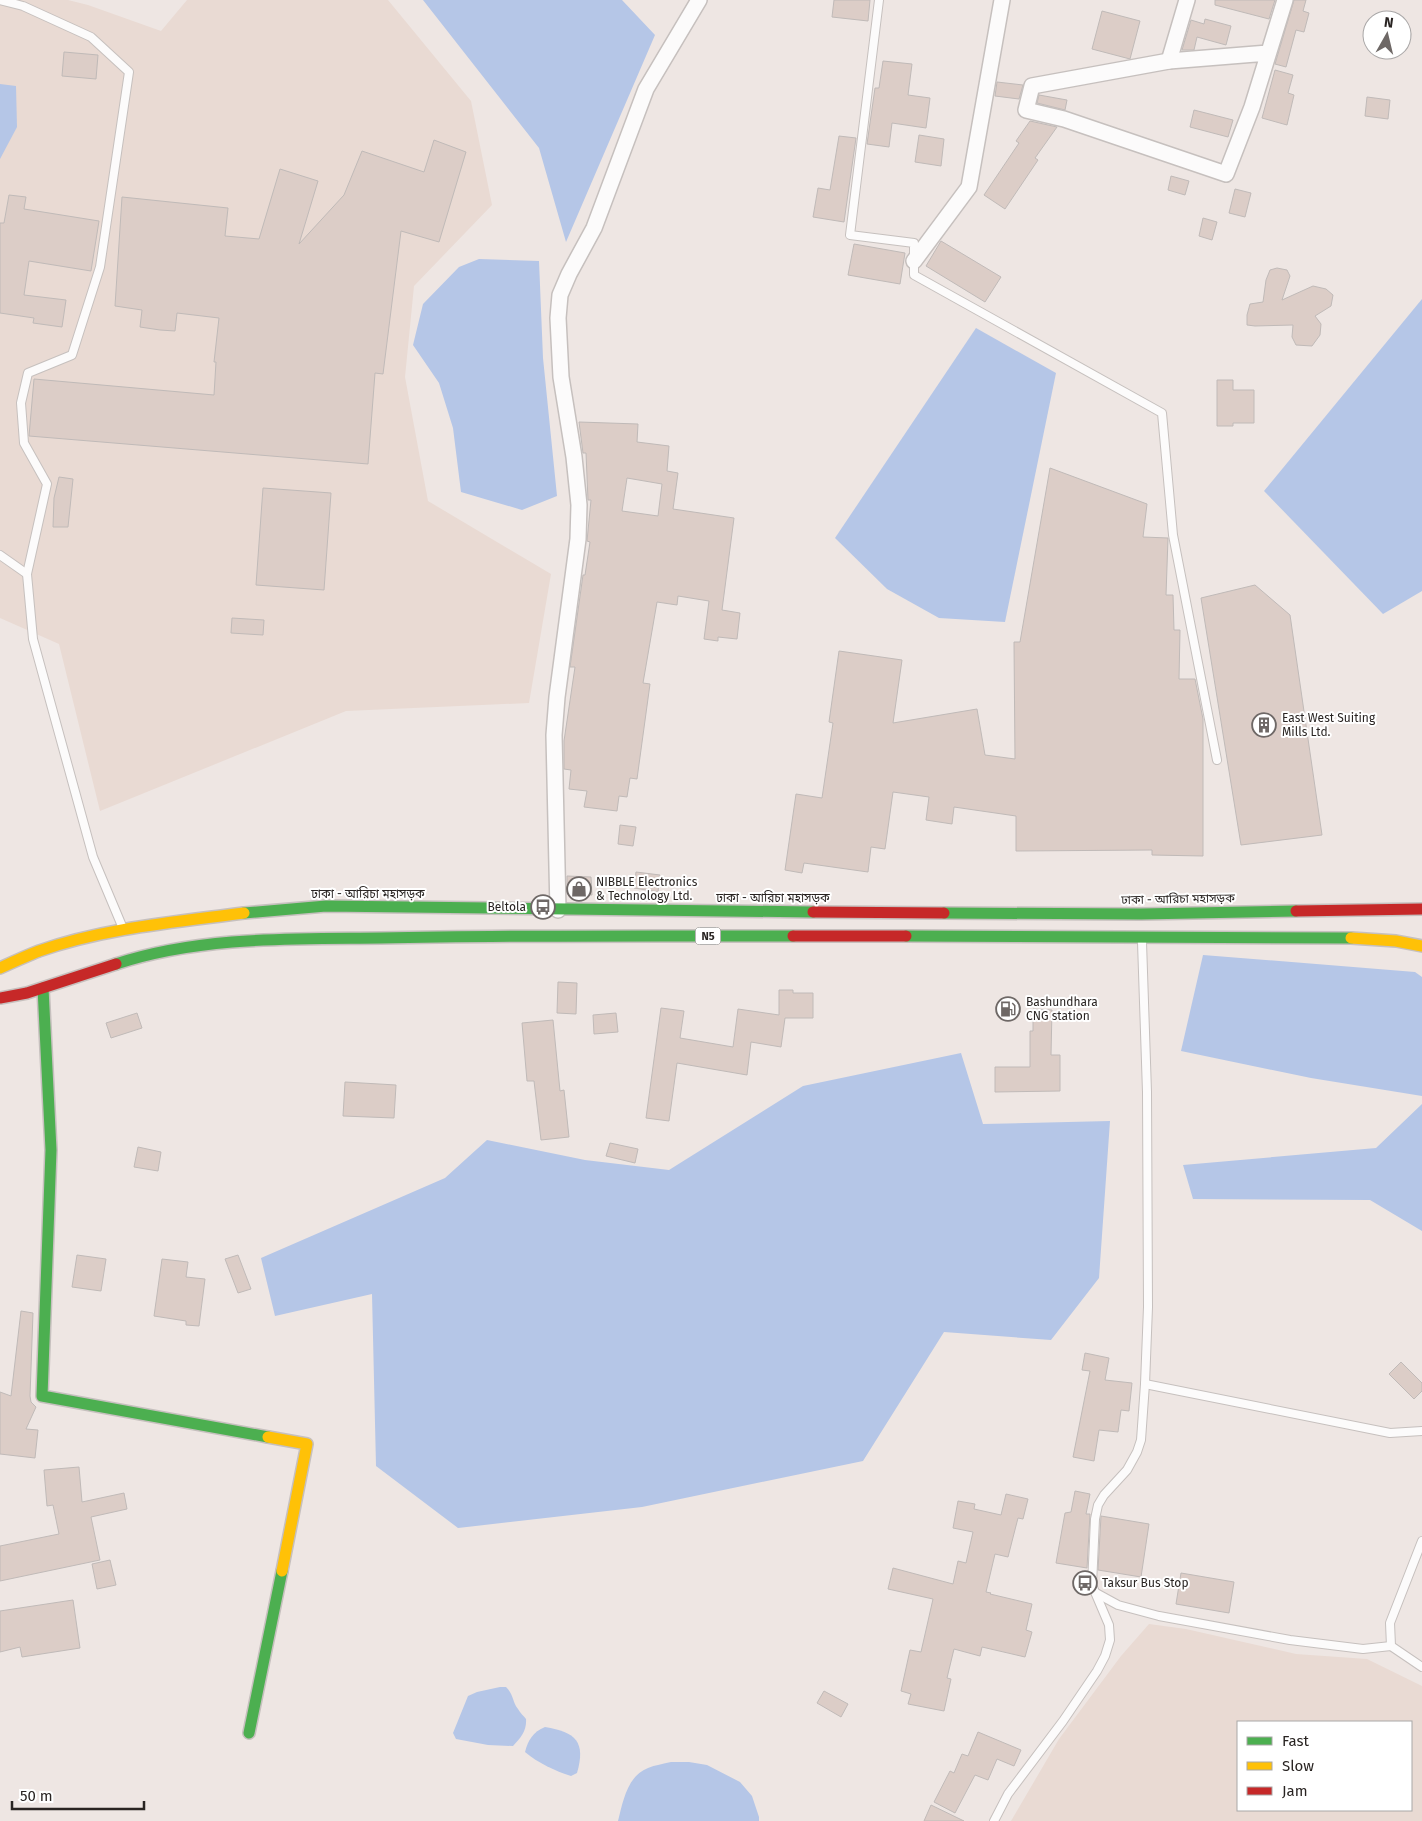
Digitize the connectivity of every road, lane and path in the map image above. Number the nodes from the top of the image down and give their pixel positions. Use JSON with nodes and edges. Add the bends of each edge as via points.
{"nodes":[{"id":1,"x":0,"y":0,"type":"edge"},
{"id":2,"x":699,"y":0,"type":"edge"},
{"id":3,"x":880,"y":0,"type":"edge"},
{"id":4,"x":1002,"y":0,"type":"edge"},
{"id":5,"x":1187,"y":0,"type":"edge"},
{"id":6,"x":1285,"y":0,"type":"edge"},
{"id":7,"x":1268,"y":53,"type":"junction"},
{"id":8,"x":1169,"y":61,"type":"junction"},
{"id":9,"x":914,"y":261,"type":"junction"},
{"id":10,"x":0,"y":555,"type":"edge"},
{"id":11,"x":27,"y":574,"type":"junction"},
{"id":12,"x":1217,"y":760,"type":"dead end"},
{"id":13,"x":1422,"y":909,"type":"edge"},
{"id":14,"x":558,"y":910,"type":"junction"},
{"id":15,"x":123,"y":930,"type":"junction"},
{"id":16,"x":1142,"y":938,"type":"junction"},
{"id":17,"x":1422,"y":946,"type":"edge"},
{"id":18,"x":39,"y":951,"type":"junction"},
{"id":19,"x":0,"y":956,"type":"edge"},
{"id":20,"x":0,"y":968,"type":"edge"},
{"id":21,"x":43,"y":988,"type":"junction"},
{"id":22,"x":27,"y":993,"type":"junction"},
{"id":23,"x":0,"y":998,"type":"edge"},
{"id":24,"x":0,"y":1009,"type":"edge"},
{"id":25,"x":1145,"y":1384,"type":"junction"},
{"id":26,"x":1422,"y":1431,"type":"edge"},
{"id":27,"x":1422,"y":1540,"type":"edge"},
{"id":28,"x":1096,"y":1593,"type":"junction"},
{"id":29,"x":1391,"y":1646,"type":"junction"},
{"id":30,"x":1422,"y":1667,"type":"edge"},
{"id":31,"x":250,"y":1733,"type":"dead end"},
{"id":32,"x":994,"y":1821,"type":"edge"}],
"edges":[{"from":1,"to":11,"type":"lane","via":[[23,6],[91,37],[128,72],[100,267],[75,346],[72,355],[28,373],[20,403],[24,443],[47,484]]},
{"from":2,"to":14,"type":"street","via":[[646,89],[600,213],[560,295],[561,376],[579,505],[578,539],[554,735]]},
{"from":3,"to":9,"type":"lane","via":[[850,235],[914,243]]},
{"from":4,"to":9,"type":"street","via":[[969,187]]},
{"from":5,"to":8,"type":"street"},
{"from":6,"to":7,"type":"street"},
{"from":7,"to":8,"type":"street"},
{"from":7,"to":8,"type":"street","via":[[1252,107],[1226,174],[1064,119],[1026,110],[1032,86]]},
{"from":9,"to":12,"type":"lane","via":[[914,275],[1162,413],[1173,535]]},
{"from":10,"to":11,"type":"lane"},
{"from":11,"to":15,"type":"lane","via":[[33,639],[93,857]]},
{"from":13,"to":14,"type":"main road","name":"ঢাকা - আরিচা মহাসড়ক","number":"N5","via":[[1141,914]]},
{"from":14,"to":15,"type":"main road","name":"ঢাকা - আরিচা মহাসড়ক","number":"N5","via":[[326,906],[263,910]]},
{"from":15,"to":18,"type":"main road","name":"ঢাকা - আরিচা মহাসড়ক","number":"N5"},
{"from":16,"to":17,"type":"main road","number":"N5","via":[[1338,937]]},
{"from":16,"to":21,"type":"main road","number":"N5","via":[[478,936],[259,940],[193,946],[130,959]]},
{"from":16,"to":25,"type":"lane","via":[[1147,1092]]},
{"from":18,"to":19,"type":"main road","name":"ঢাকা - আরিচা মহাসড়ক","number":"N5"},
{"from":18,"to":20,"type":"main road","name":"ঢাকা - আরিচা মহাসড়ক","number":"N5"},
{"from":21,"to":22,"type":"main road","number":"N5"},
{"from":21,"to":31,"type":"main road","via":[[51,1150],[42,1396],[307,1444]]},
{"from":22,"to":23,"type":"main road","number":"N5"},
{"from":22,"to":24,"type":"main road"},
{"from":25,"to":26,"type":"lane","via":[[1390,1433]]},
{"from":25,"to":28,"type":"lane","via":[[1141,1440],[1137,1452],[1127,1470],[1098,1504],[1092,1576]]},
{"from":27,"to":29,"type":"lane","via":[[1390,1623]]},
{"from":28,"to":29,"type":"lane","via":[[1118,1605],[1159,1616],[1290,1640],[1363,1649]]},
{"from":28,"to":32,"type":"lane","via":[[1109,1625],[1106,1656],[1068,1714],[1008,1794]]},
{"from":29,"to":30,"type":"lane"}]}
